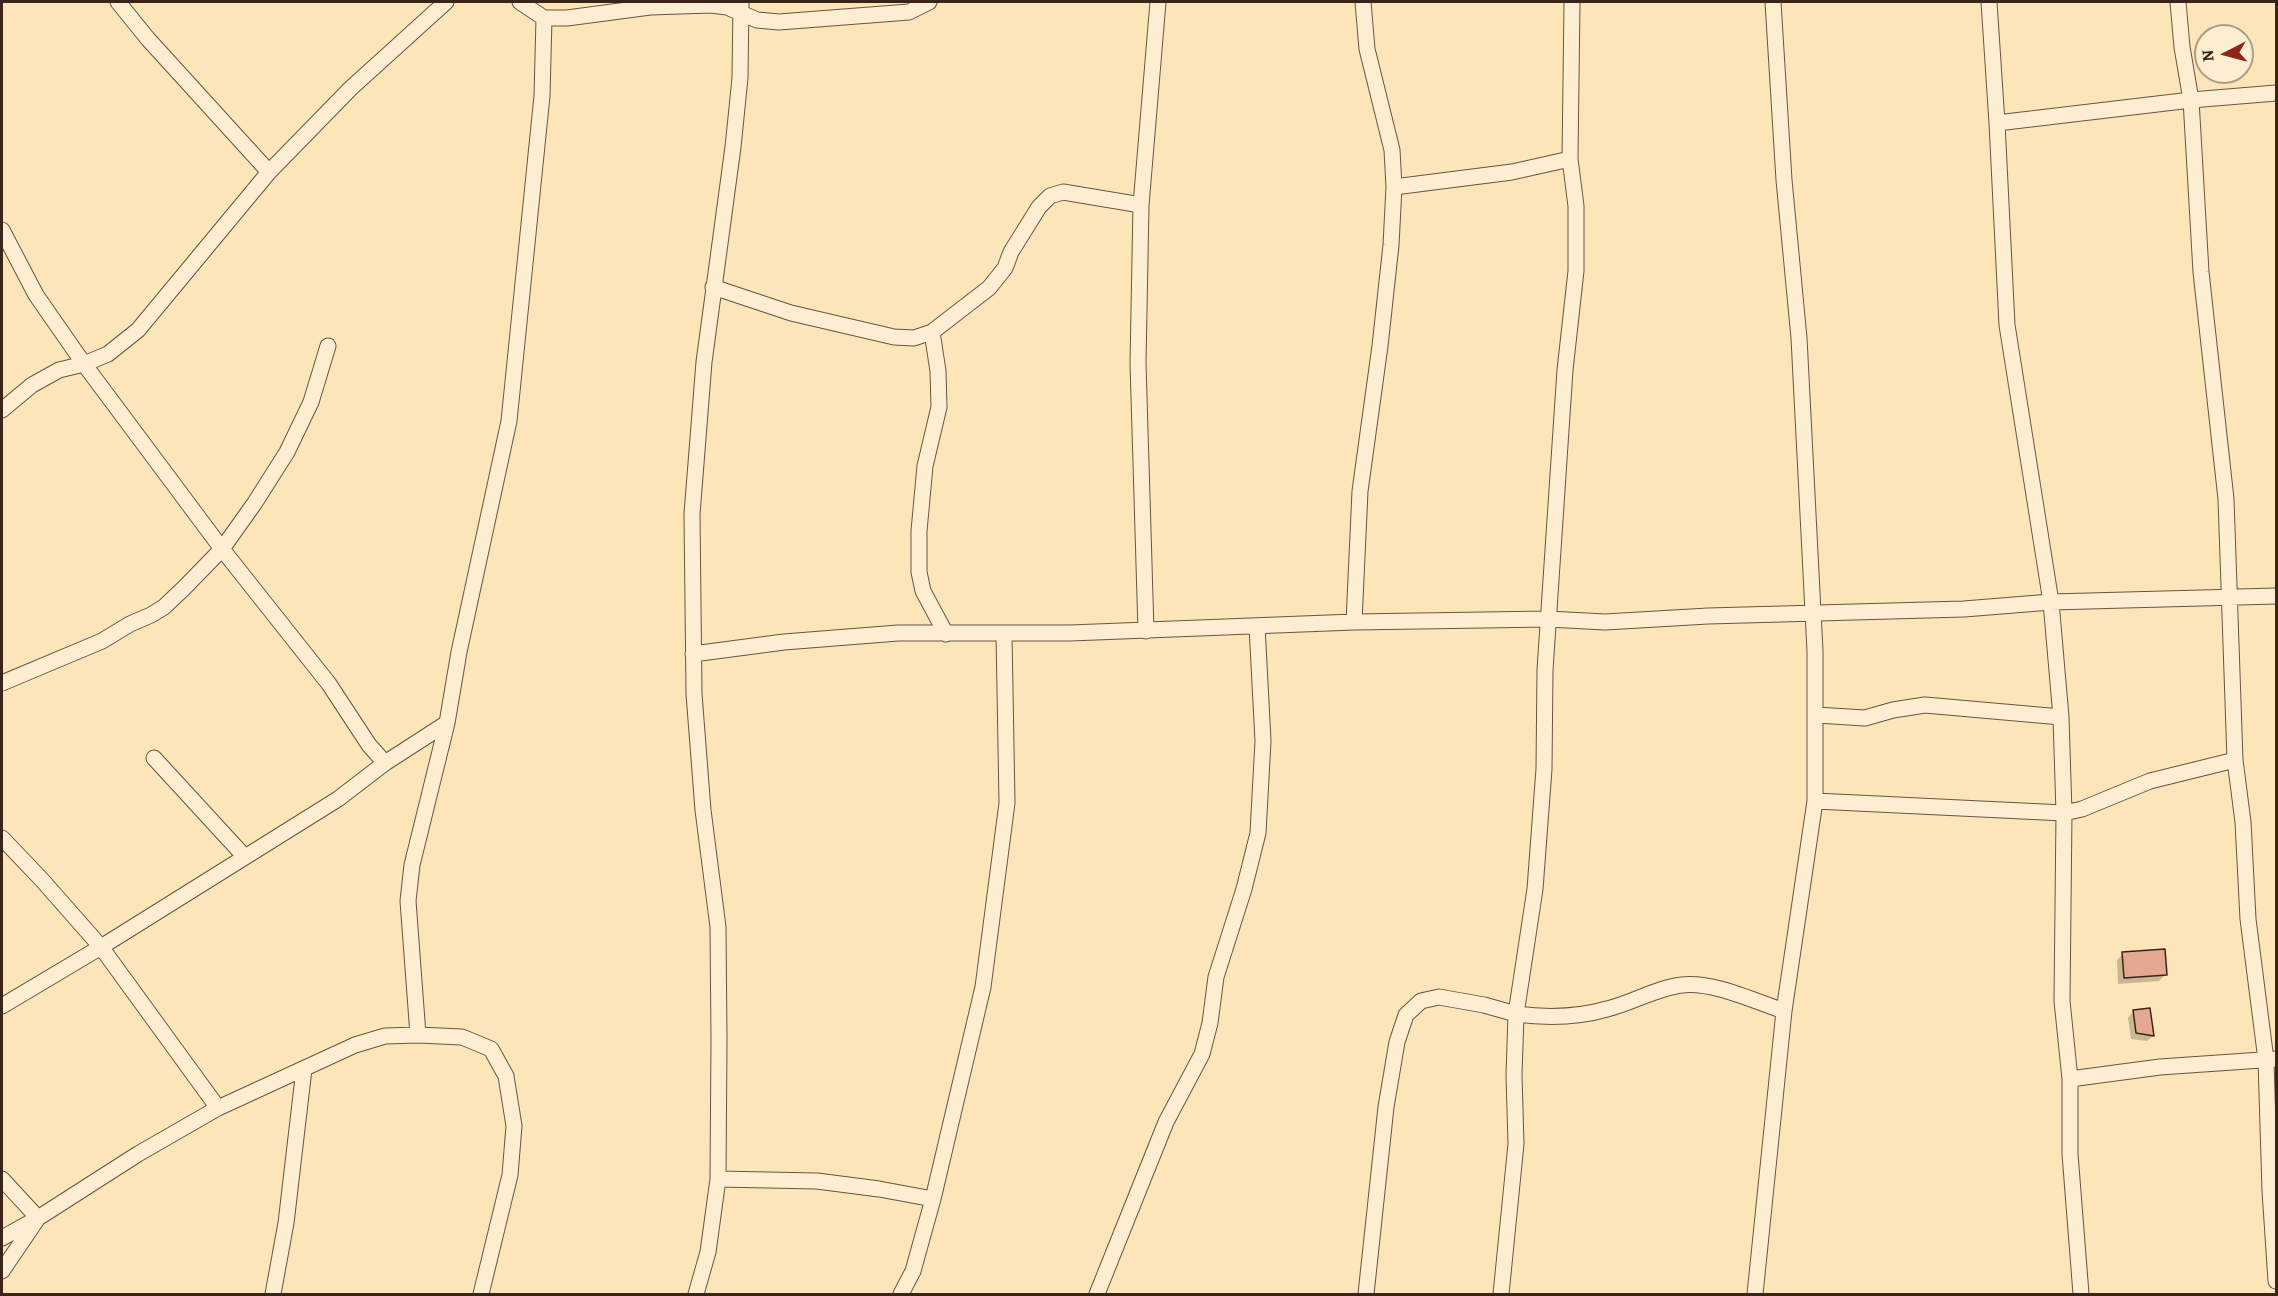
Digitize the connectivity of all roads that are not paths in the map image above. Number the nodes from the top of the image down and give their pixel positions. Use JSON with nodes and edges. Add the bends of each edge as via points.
{"nodes":[{"id":1,"x":118,"y":2,"type":"edge"},
{"id":2,"x":446,"y":2,"type":"edge"},
{"id":3,"x":520,"y":2,"type":"edge"},
{"id":4,"x":929,"y":2,"type":"edge"},
{"id":5,"x":1158,"y":2,"type":"edge"},
{"id":6,"x":1363,"y":2,"type":"edge"},
{"id":7,"x":1572,"y":2,"type":"edge"},
{"id":8,"x":1773,"y":2,"type":"edge"},
{"id":9,"x":1989,"y":2,"type":"edge"},
{"id":10,"x":2178,"y":2,"type":"edge"},
{"id":11,"x":741,"y":7,"type":"edge"},
{"id":12,"x":544,"y":18,"type":"junction"},
{"id":13,"x":2277,"y":93,"type":"edge"},
{"id":14,"x":2191,"y":100,"type":"junction"},
{"id":15,"x":1997,"y":123,"type":"junction"},
{"id":16,"x":1570,"y":159,"type":"junction"},
{"id":17,"x":269,"y":172,"type":"junction"},
{"id":18,"x":1394,"y":187,"type":"junction"},
{"id":19,"x":1141,"y":205,"type":"junction"},
{"id":20,"x":2,"y":231,"type":"edge"},
{"id":21,"x":713,"y":287,"type":"junction"},
{"id":22,"x":932,"y":332,"type":"junction"},
{"id":23,"x":328,"y":346,"type":"dead end"},
{"id":24,"x":84,"y":364,"type":"junction"},
{"id":25,"x":2,"y":410,"type":"edge"},
{"id":26,"x":222,"y":549,"type":"junction"},
{"id":27,"x":2277,"y":596,"type":"edge"},
{"id":28,"x":2231,"y":598,"type":"junction"},
{"id":29,"x":2051,"y":602,"type":"junction"},
{"id":30,"x":1812,"y":613,"type":"junction"},
{"id":31,"x":1548,"y":619,"type":"junction"},
{"id":32,"x":1354,"y":622,"type":"junction"},
{"id":33,"x":1257,"y":626,"type":"junction"},
{"id":34,"x":1146,"y":631,"type":"junction"},
{"id":35,"x":946,"y":634,"type":"junction"},
{"id":36,"x":1004,"y":634,"type":"junction"},
{"id":37,"x":693,"y":654,"type":"junction"},
{"id":38,"x":2,"y":683,"type":"edge"},
{"id":39,"x":1815,"y":715,"type":"junction"},
{"id":40,"x":2061,"y":717,"type":"junction"},
{"id":41,"x":447,"y":723,"type":"junction"},
{"id":42,"x":154,"y":758,"type":"dead end"},
{"id":43,"x":2235,"y":760,"type":"junction"},
{"id":44,"x":385,"y":763,"type":"junction"},
{"id":45,"x":1815,"y":801,"type":"junction"},
{"id":46,"x":2064,"y":813,"type":"junction"},
{"id":47,"x":2,"y":838,"type":"edge"},
{"id":48,"x":244,"y":857,"type":"junction"},
{"id":49,"x":101,"y":947,"type":"junction"},
{"id":50,"x":2,"y":1006,"type":"edge"},
{"id":51,"x":1784,"y":1011,"type":"junction"},
{"id":52,"x":1516,"y":1014,"type":"junction"},
{"id":53,"x":418,"y":1035,"type":"junction"},
{"id":54,"x":2271,"y":1060,"type":"edge"},
{"id":55,"x":304,"y":1069,"type":"junction"},
{"id":56,"x":2070,"y":1079,"type":"junction"},
{"id":57,"x":218,"y":1108,"type":"junction"},
{"id":58,"x":2,"y":1179,"type":"edge"},
{"id":59,"x":718,"y":1179,"type":"junction"},
{"id":60,"x":933,"y":1199,"type":"junction"},
{"id":61,"x":38,"y":1218,"type":"junction"},
{"id":62,"x":2,"y":1238,"type":"edge"},
{"id":63,"x":2,"y":1271,"type":"edge"},
{"id":64,"x":2277,"y":1281,"type":"edge"},
{"id":65,"x":273,"y":1294,"type":"edge"},
{"id":66,"x":482,"y":1294,"type":"edge"},
{"id":67,"x":696,"y":1294,"type":"edge"},
{"id":68,"x":901,"y":1294,"type":"edge"},
{"id":69,"x":1096,"y":1294,"type":"edge"},
{"id":70,"x":1366,"y":1294,"type":"edge"},
{"id":71,"x":1501,"y":1294,"type":"edge"},
{"id":72,"x":1755,"y":1294,"type":"edge"},
{"id":73,"x":2081,"y":1294,"type":"edge"}],
"edges":[{"from":1,"to":17,"type":"street"},
{"from":2,"to":17,"type":"street","via":[[351,88]]},
{"from":3,"to":12,"type":"street"},
{"from":4,"to":11,"type":"street","via":[[909,12],[779,22],[757,20]]},
{"from":5,"to":19,"type":"street"},
{"from":6,"to":18,"type":"street","via":[[1367,49],[1390,141]]},
{"from":7,"to":16,"type":"street"},
{"from":8,"to":30,"type":"street","via":[[1799,338]]},
{"from":9,"to":15,"type":"street"},
{"from":10,"to":14,"type":"street"},
{"from":11,"to":12,"type":"street","via":[[684,5]]},
{"from":11,"to":21,"type":"street","via":[[740,78]]},
{"from":12,"to":41,"type":"street","via":[[542,96],[509,421]]},
{"from":13,"to":14,"type":"street"},
{"from":14,"to":15,"type":"street"},
{"from":14,"to":28,"type":"street","via":[[2201,272],[2226,499]]},
{"from":15,"to":29,"type":"street","via":[[2007,325]]},
{"from":16,"to":18,"type":"street","via":[[1512,172]]},
{"from":16,"to":31,"type":"street","via":[[1576,206],[1575,270]]},
{"from":17,"to":24,"type":"street","via":[[138,330],[108,354]]},
{"from":18,"to":32,"type":"street","via":[[1381,335],[1360,490]]},
{"from":19,"to":22,"type":"street","via":[[1063,192],[1050,196],[1039,207],[1005,268],[989,288]]},
{"from":19,"to":34,"type":"street","via":[[1138,363]]},
{"from":20,"to":24,"type":"street","via":[[36,295]]},
{"from":21,"to":22,"type":"street","via":[[792,313],[894,337],[914,338]]},
{"from":21,"to":37,"type":"street","via":[[692,514]]},
{"from":22,"to":35,"type":"street","via":[[939,407],[925,466],[919,572],[925,597]]},
{"from":23,"to":26,"type":"street","via":[[311,402],[287,452]]},
{"from":24,"to":25,"type":"street","via":[[59,370],[32,384]]},
{"from":24,"to":26,"type":"street"},
{"from":26,"to":38,"type":"street","via":[[151,615],[58,661]]},
{"from":26,"to":44,"type":"street","via":[[329,684]]},
{"from":27,"to":28,"type":"street"},
{"from":28,"to":29,"type":"street"},
{"from":28,"to":43,"type":"street"},
{"from":29,"to":30,"type":"street"},
{"from":29,"to":40,"type":"street"},
{"from":30,"to":31,"type":"street","via":[[1605,622]]},
{"from":30,"to":39,"type":"street"},
{"from":31,"to":32,"type":"street"},
{"from":31,"to":52,"type":"street","via":[[1544,769],[1536,867]]},
{"from":32,"to":33,"type":"street"},
{"from":33,"to":34,"type":"street"},
{"from":33,"to":69,"type":"street","via":[[1263,741],[1258,833],[1216,977],[1202,1054],[1166,1122]]},
{"from":34,"to":36,"type":"street"},
{"from":35,"to":36,"type":"street"},
{"from":35,"to":37,"type":"street","via":[[898,633],[784,642]]},
{"from":36,"to":60,"type":"street","via":[[1007,803],[998,883],[983,987]]},
{"from":37,"to":59,"type":"street","via":[[703,810],[718,927]]},
{"from":39,"to":40,"type":"street","via":[[1865,718],[1925,705]]},
{"from":39,"to":45,"type":"street"},
{"from":40,"to":46,"type":"street"},
{"from":41,"to":44,"type":"street"},
{"from":41,"to":53,"type":"street","via":[[411,865],[408,901]]},
{"from":42,"to":48,"type":"street"},
{"from":43,"to":46,"type":"street","via":[[2150,781]]},
{"from":43,"to":54,"type":"street","via":[[2248,919]]},
{"from":44,"to":48,"type":"street","via":[[338,799]]},
{"from":45,"to":46,"type":"street"},
{"from":45,"to":51,"type":"street"},
{"from":46,"to":56,"type":"street","via":[[2062,1000]]},
{"from":47,"to":49,"type":"street"},
{"from":48,"to":49,"type":"street"},
{"from":49,"to":50,"type":"street"},
{"from":49,"to":57,"type":"street"},
{"from":51,"to":52,"type":"street","via":[[1714,988],[1680,985],[1606,1010],[1559,1018]]},
{"from":51,"to":72,"type":"street"},
{"from":52,"to":70,"type":"street","via":[[1440,997],[1420,1001],[1406,1015],[1397,1042],[1386,1107]]},
{"from":52,"to":71,"type":"street","via":[[1516,1144]]},
{"from":53,"to":55,"type":"street","via":[[385,1036]]},
{"from":53,"to":66,"type":"street","via":[[462,1037],[491,1049],[506,1076],[514,1126],[510,1175]]},
{"from":54,"to":56,"type":"street","via":[[2160,1067]]},
{"from":54,"to":64,"type":"street","via":[[2270,1191]]},
{"from":55,"to":57,"type":"street"},
{"from":55,"to":65,"type":"street","via":[[286,1223]]},
{"from":56,"to":73,"type":"street","via":[[2070,1154]]},
{"from":57,"to":61,"type":"street"},
{"from":58,"to":61,"type":"street"},
{"from":59,"to":60,"type":"street","via":[[817,1181]]},
{"from":59,"to":67,"type":"street","via":[[708,1252]]},
{"from":60,"to":68,"type":"street","via":[[913,1271]]},
{"from":61,"to":62,"type":"street"},
{"from":61,"to":63,"type":"street"}]}
